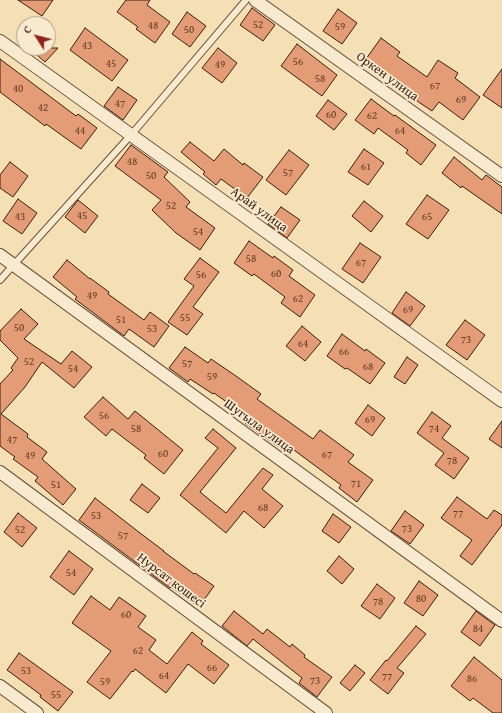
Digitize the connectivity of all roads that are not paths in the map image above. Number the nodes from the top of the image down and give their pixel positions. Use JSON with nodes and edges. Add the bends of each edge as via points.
{"nodes":[{"id":1,"x":246,"y":0,"type":"edge"},
{"id":2,"x":256,"y":0,"type":"edge"},
{"id":3,"x":0,"y":41,"type":"edge"},
{"id":4,"x":131,"y":135,"type":"junction"},
{"id":5,"x":502,"y":176,"type":"edge"},
{"id":6,"x":0,"y":255,"type":"edge"},
{"id":7,"x":14,"y":265,"type":"junction"},
{"id":8,"x":0,"y":280,"type":"edge"},
{"id":9,"x":502,"y":401,"type":"edge"},
{"id":10,"x":0,"y":472,"type":"edge"},
{"id":11,"x":502,"y":621,"type":"edge"},
{"id":12,"x":0,"y":686,"type":"edge"},
{"id":13,"x":37,"y":713,"type":"edge"},
{"id":14,"x":326,"y":713,"type":"edge"}],
"edges":[{"from":1,"to":4,"type":"lane"},
{"from":2,"to":5,"type":"street","name":"Оркен улица"},
{"from":3,"to":4,"type":"street","name":"Арай улица"},
{"from":4,"to":7,"type":"lane"},
{"from":4,"to":9,"type":"street","name":"Арай улица"},
{"from":6,"to":7,"type":"street","name":"Шугыла улица"},
{"from":7,"to":8,"type":"lane"},
{"from":7,"to":11,"type":"street","name":"Шугыла улица"},
{"from":10,"to":14,"type":"street","name":"Нурсат кошесi"},
{"from":12,"to":13,"type":"street"}]}
